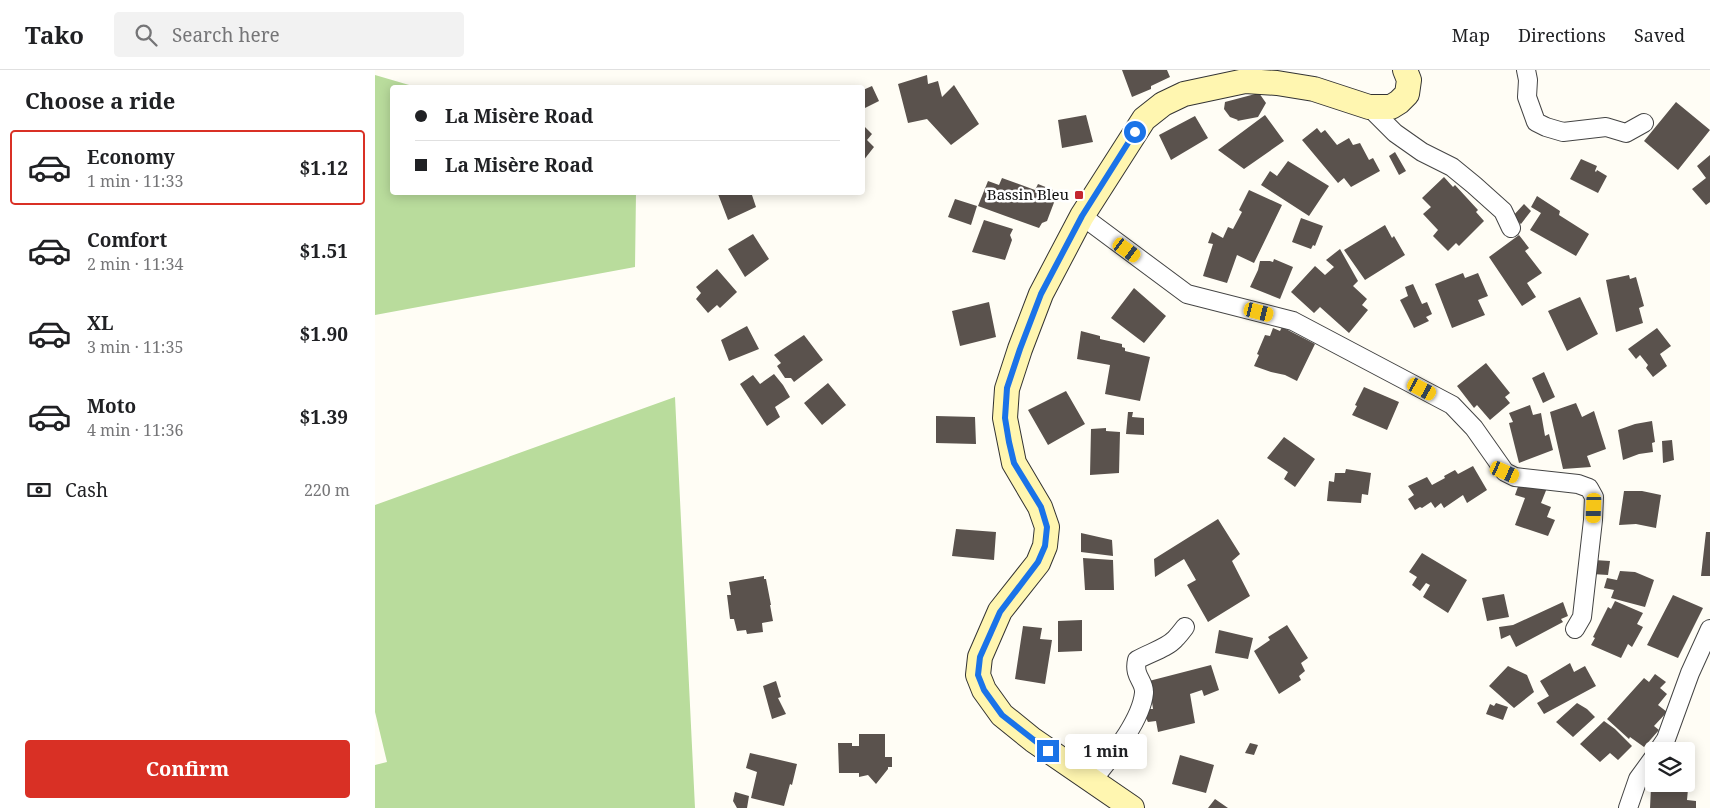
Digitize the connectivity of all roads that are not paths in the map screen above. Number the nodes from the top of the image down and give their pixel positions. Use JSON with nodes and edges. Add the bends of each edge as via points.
{"nodes":[{"id":1,"x":1405,"y":70,"type":"edge"},
{"id":2,"x":1526,"y":70,"type":"edge"},
{"id":3,"x":1369,"y":107,"type":"junction"},
{"id":4,"x":1644,"y":123,"type":"dead end"},
{"id":5,"x":1082,"y":216,"type":"junction"},
{"id":6,"x":1511,"y":228,"type":"dead end"},
{"id":7,"x":1185,"y":626,"type":"dead end"},
{"id":8,"x":1575,"y":629,"type":"dead end"},
{"id":9,"x":1710,"y":629,"type":"edge"},
{"id":10,"x":1664,"y":742,"type":"edge"},
{"id":11,"x":1645,"y":769,"type":"edge"},
{"id":12,"x":1092,"y":781,"type":"junction"},
{"id":13,"x":1132,"y":808,"type":"edge"},
{"id":14,"x":1628,"y":808,"type":"edge"}],
"edges":[{"from":1,"to":3,"type":"main road","via":[[1409,80],[1407,94],[1391,107]]},
{"from":2,"to":4,"type":"street","via":[[1529,80],[1527,97],[1536,122],[1546,127],[1563,132],[1606,127],[1626,132]]},
{"from":3,"to":5,"type":"main road","via":[[1314,89],[1277,82],[1245,81],[1183,94],[1144,119]]},
{"from":3,"to":6,"type":"street","via":[[1395,133],[1452,167],[1474,185],[1503,211]]},
{"from":5,"to":8,"type":"street","via":[[1187,294],[1293,321],[1452,405],[1475,428],[1505,472],[1515,477],[1589,488],[1594,497],[1593,520],[1582,617]]},
{"from":5,"to":12,"type":"main road","via":[[1041,294],[1007,388],[1005,418],[1014,463],[1041,507],[1047,527],[1045,546],[1038,562],[1000,612],[980,657],[978,675],[984,690],[1002,715]]},
{"from":7,"to":12,"type":"street","via":[[1175,640],[1137,660],[1135,669],[1145,691],[1142,705],[1122,742]]},
{"from":9,"to":10,"type":"street"},
{"from":11,"to":14,"type":"street","via":[[1638,779]]},
{"from":12,"to":13,"type":"main road"}]}
